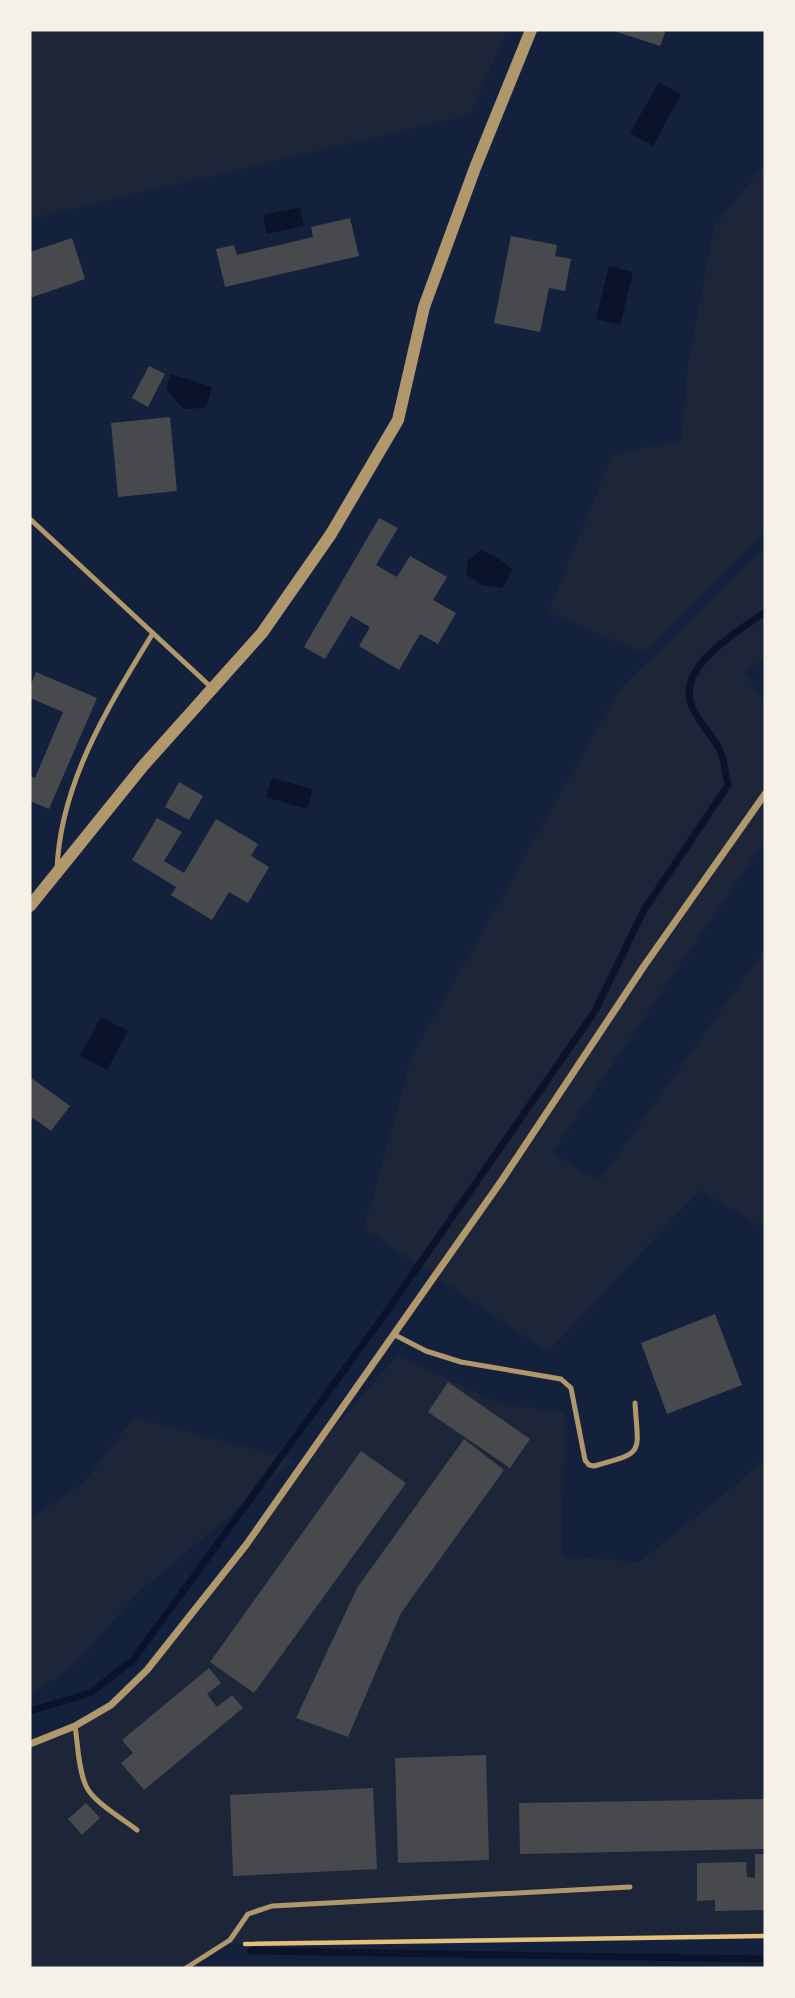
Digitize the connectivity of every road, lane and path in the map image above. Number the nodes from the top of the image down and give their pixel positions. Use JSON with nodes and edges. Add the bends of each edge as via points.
{"nodes":[{"id":1,"x":531,"y":30,"type":"edge"},
{"id":2,"x":30,"y":519,"type":"edge"},
{"id":3,"x":153,"y":633,"type":"junction"},
{"id":4,"x":212,"y":688,"type":"junction"},
{"id":5,"x":765,"y":794,"type":"edge"},
{"id":6,"x":57,"y":873,"type":"junction"},
{"id":7,"x":30,"y":906,"type":"edge"},
{"id":8,"x":395,"y":1335,"type":"junction"},
{"id":9,"x":635,"y":1403,"type":"dead end"},
{"id":10,"x":75,"y":1726,"type":"junction"},
{"id":11,"x":30,"y":1744,"type":"edge"},
{"id":12,"x":137,"y":1830,"type":"dead end"},
{"id":13,"x":629,"y":1887,"type":"dead end"},
{"id":14,"x":765,"y":1937,"type":"edge"},
{"id":15,"x":225,"y":1944,"type":"junction"},
{"id":16,"x":186,"y":1968,"type":"edge"}],
"edges":[{"from":1,"to":4,"type":"street","via":[[424,307],[398,420],[331,534],[262,633]]},
{"from":2,"to":3,"type":"lane"},
{"from":3,"to":4,"type":"lane"},
{"from":3,"to":6,"type":"lane","via":[[106,712],[68,798]]},
{"from":4,"to":6,"type":"street","via":[[142,766]]},
{"from":5,"to":8,"type":"street"},
{"from":6,"to":7,"type":"street"},
{"from":8,"to":9,"type":"lane","via":[[461,1362],[561,1379],[571,1388],[584,1460],[589,1465],[635,1452]]},
{"from":8,"to":10,"type":"street","via":[[246,1545],[147,1670],[110,1705]]},
{"from":10,"to":11,"type":"street"},
{"from":10,"to":12,"type":"lane","via":[[86,1787]]},
{"from":13,"to":15,"type":"lane","via":[[272,1906],[248,1914]]},
{"from":14,"to":15,"type":"path"},
{"from":15,"to":16,"type":"lane"}]}
